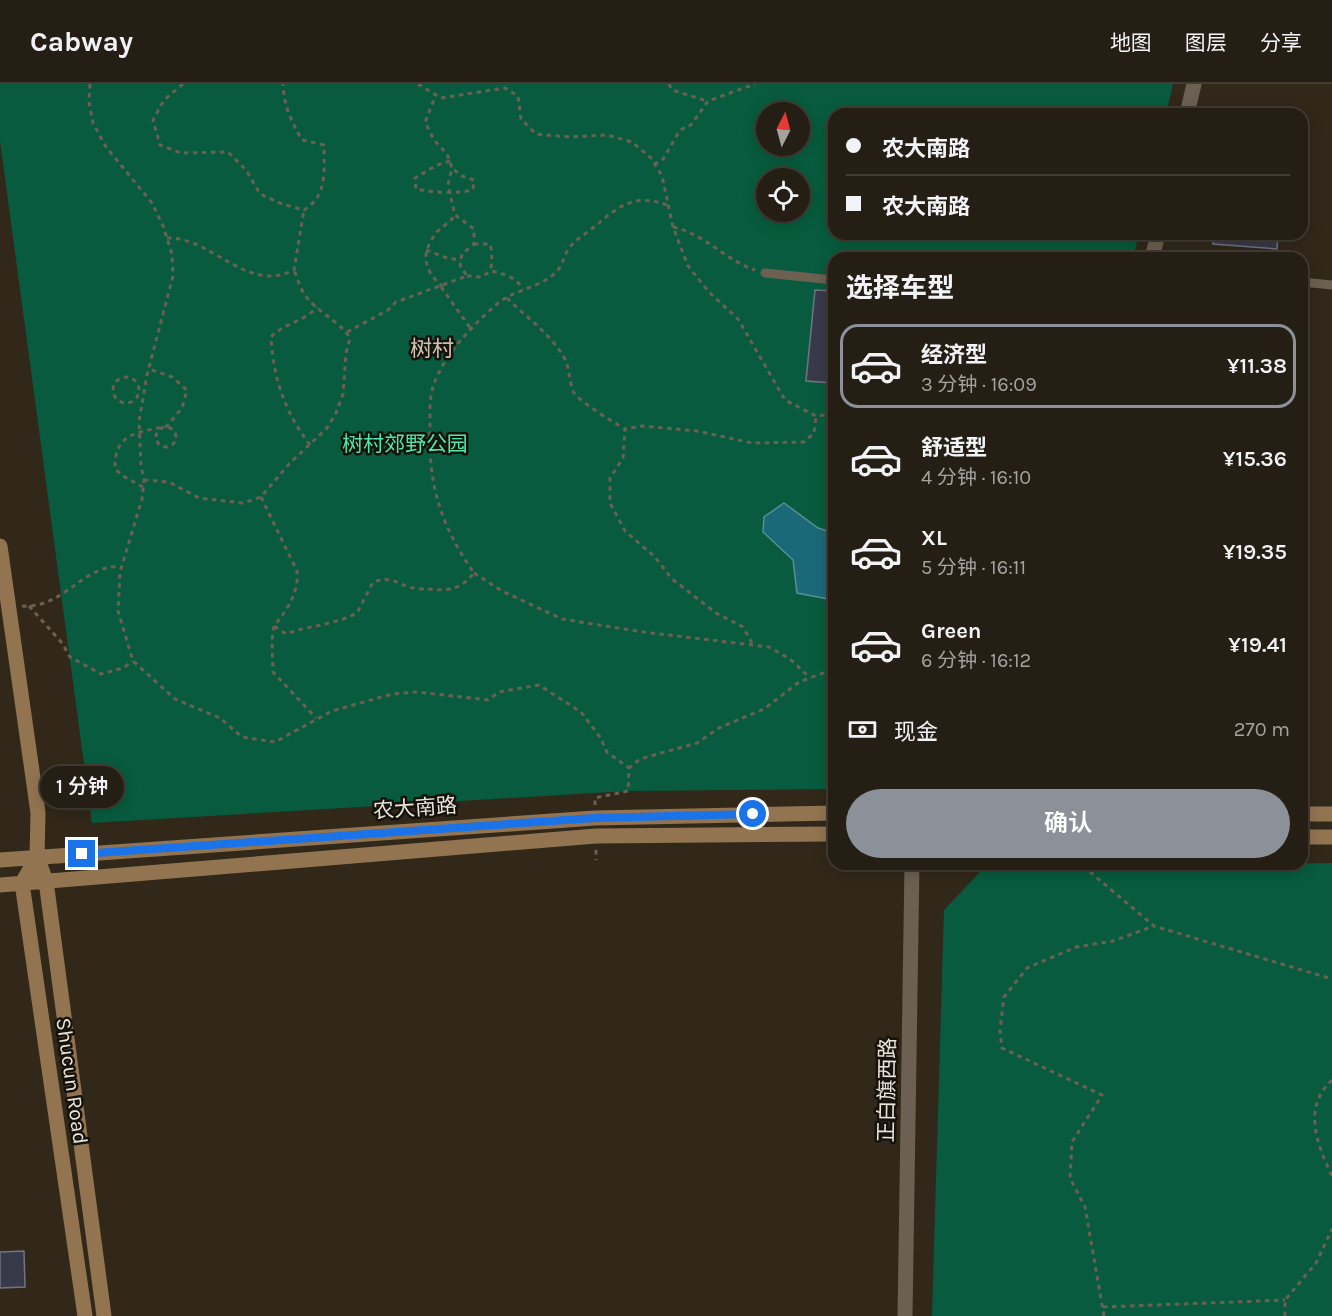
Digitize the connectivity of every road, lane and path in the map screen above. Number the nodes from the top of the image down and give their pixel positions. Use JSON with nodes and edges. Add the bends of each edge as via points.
{"nodes":[{"id":1,"x":90,"y":84,"type":"edge"},
{"id":2,"x":183,"y":84,"type":"edge"},
{"id":3,"x":283,"y":84,"type":"edge"},
{"id":4,"x":418,"y":84,"type":"edge"},
{"id":5,"x":669,"y":84,"type":"edge"},
{"id":6,"x":755,"y":84,"type":"edge"},
{"id":7,"x":1194,"y":84,"type":"edge"},
{"id":8,"x":436,"y":95,"type":"junction"},
{"id":9,"x":708,"y":101,"type":"junction"},
{"id":10,"x":1188,"y":108,"type":"edge"},
{"id":11,"x":450,"y":161,"type":"junction"},
{"id":12,"x":654,"y":164,"type":"junction"},
{"id":13,"x":452,"y":168,"type":"junction"},
{"id":14,"x":449,"y":190,"type":"junction"},
{"id":15,"x":667,"y":205,"type":"junction"},
{"id":16,"x":304,"y":210,"type":"junction"},
{"id":17,"x":455,"y":215,"type":"junction"},
{"id":18,"x":673,"y":227,"type":"junction"},
{"id":19,"x":167,"y":238,"type":"junction"},
{"id":20,"x":474,"y":244,"type":"junction"},
{"id":21,"x":426,"y":250,"type":"junction"},
{"id":22,"x":461,"y":260,"type":"junction"},
{"id":23,"x":294,"y":270,"type":"junction"},
{"id":24,"x":491,"y":271,"type":"junction"},
{"id":25,"x":765,"y":273,"type":"joint"},
{"id":26,"x":466,"y":276,"type":"junction"},
{"id":27,"x":828,"y":279,"type":"edge"},
{"id":28,"x":1308,"y":283,"type":"edge"},
{"id":29,"x":1332,"y":285,"type":"edge"},
{"id":30,"x":442,"y":287,"type":"junction"},
{"id":31,"x":523,"y":290,"type":"junction"},
{"id":32,"x":507,"y":298,"type":"junction"},
{"id":33,"x":317,"y":307,"type":"junction"},
{"id":34,"x":471,"y":329,"type":"junction"},
{"id":35,"x":347,"y":332,"type":"junction"},
{"id":36,"x":149,"y":369,"type":"junction"},
{"id":37,"x":135,"y":400,"type":"junction"},
{"id":38,"x":144,"y":402,"type":"junction"},
{"id":39,"x":828,"y":415,"type":"edge"},
{"id":40,"x":816,"y":416,"type":"junction"},
{"id":41,"x":167,"y":426,"type":"junction"},
{"id":42,"x":625,"y":429,"type":"junction"},
{"id":43,"x":139,"y":431,"type":"junction"},
{"id":44,"x":310,"y":445,"type":"junction"},
{"id":45,"x":144,"y":480,"type":"junction"},
{"id":46,"x":144,"y":487,"type":"junction"},
{"id":47,"x":261,"y":497,"type":"junction"},
{"id":48,"x":0,"y":546,"type":"edge"},
{"id":49,"x":121,"y":567,"type":"junction"},
{"id":50,"x":474,"y":573,"type":"junction"},
{"id":51,"x":8,"y":605,"type":"junction"},
{"id":52,"x":29,"y":606,"type":"junction"},
{"id":53,"x":274,"y":626,"type":"junction"},
{"id":54,"x":752,"y":643,"type":"junction"},
{"id":55,"x":133,"y":661,"type":"junction"},
{"id":56,"x":828,"y":671,"type":"edge"},
{"id":57,"x":809,"y":678,"type":"junction"},
{"id":58,"x":317,"y":718,"type":"junction"},
{"id":59,"x":629,"y":768,"type":"junction"},
{"id":60,"x":595,"y":798,"type":"dead end"},
{"id":61,"x":828,"y":813,"type":"edge"},
{"id":62,"x":1308,"y":814,"type":"edge"},
{"id":63,"x":1332,"y":814,"type":"edge"},
{"id":64,"x":828,"y":834,"type":"edge"},
{"id":65,"x":1308,"y":837,"type":"edge"},
{"id":66,"x":1332,"y":837,"type":"edge"},
{"id":67,"x":37,"y":857,"type":"junction"},
{"id":68,"x":0,"y":860,"type":"edge"},
{"id":69,"x":912,"y":870,"type":"edge"},
{"id":70,"x":1088,"y":870,"type":"edge"},
{"id":71,"x":46,"y":881,"type":"junction"},
{"id":72,"x":22,"y":883,"type":"junction"},
{"id":73,"x":0,"y":885,"type":"edge"},
{"id":74,"x":1154,"y":926,"type":"junction"},
{"id":75,"x":1332,"y":979,"type":"edge"},
{"id":76,"x":1332,"y":1080,"type":"edge"},
{"id":77,"x":1332,"y":1176,"type":"edge"},
{"id":78,"x":1332,"y":1229,"type":"edge"},
{"id":79,"x":1285,"y":1299,"type":"junction"},
{"id":80,"x":1103,"y":1307,"type":"junction"},
{"id":81,"x":86,"y":1316,"type":"edge"},
{"id":82,"x":104,"y":1316,"type":"edge"},
{"id":83,"x":904,"y":1316,"type":"edge"},
{"id":84,"x":1104,"y":1316,"type":"edge"},
{"id":85,"x":1285,"y":1316,"type":"edge"}],
"edges":[{"from":1,"to":19,"type":"path","via":[[93,123],[106,147],[152,203]]},
{"from":2,"to":16,"type":"path","via":[[164,100],[153,120],[160,145],[181,153],[228,153],[246,170],[260,194]]},
{"from":3,"to":16,"type":"path","via":[[290,119],[302,140],[324,145],[324,184],[313,205]]},
{"from":4,"to":8,"type":"path"},
{"from":5,"to":9,"type":"path","via":[[672,90]]},
{"from":6,"to":9,"type":"path"},
{"from":7,"to":10,"type":"street"},
{"from":8,"to":11,"type":"path","via":[[425,122]]},
{"from":8,"to":12,"type":"path","via":[[441,98],[505,88],[518,96],[521,119],[536,134],[607,135],[632,142]]},
{"from":9,"to":12,"type":"path","via":[[691,125],[680,130],[662,161]]},
{"from":11,"to":13,"type":"path"},
{"from":11,"to":14,"type":"path","via":[[415,178],[416,189]]},
{"from":12,"to":15,"type":"path","via":[[662,176]]},
{"from":13,"to":14,"type":"path"},
{"from":13,"to":14,"type":"path","via":[[474,180],[473,189],[463,194]]},
{"from":14,"to":17,"type":"path"},
{"from":15,"to":18,"type":"path"},
{"from":15,"to":31,"type":"path","via":[[650,199],[612,210],[570,247],[558,270]]},
{"from":16,"to":23,"type":"path"},
{"from":17,"to":20,"type":"path","via":[[474,229]]},
{"from":17,"to":21,"type":"path"},
{"from":18,"to":25,"type":"path","via":[[720,248],[738,264]]},
{"from":18,"to":40,"type":"path","via":[[688,266],[738,319],[785,400]]},
{"from":19,"to":23,"type":"path","via":[[194,241],[228,263],[259,276],[283,275]]},
{"from":19,"to":36,"type":"path","via":[[173,276]]},
{"from":20,"to":22,"type":"path","via":[[462,254]]},
{"from":20,"to":24,"type":"path","via":[[490,244]]},
{"from":21,"to":22,"type":"path"},
{"from":21,"to":30,"type":"path","via":[[424,261],[430,276]]},
{"from":22,"to":26,"type":"path"},
{"from":23,"to":33,"type":"path","via":[[303,293]]},
{"from":24,"to":26,"type":"path","via":[[481,277]]},
{"from":24,"to":31,"type":"path","via":[[507,274]]},
{"from":25,"to":27,"type":"lane"},
{"from":26,"to":30,"type":"path"},
{"from":28,"to":29,"type":"lane"},
{"from":30,"to":34,"type":"path"},
{"from":30,"to":35,"type":"path","via":[[396,302]]},
{"from":31,"to":32,"type":"path"},
{"from":32,"to":34,"type":"path"},
{"from":32,"to":42,"type":"path","via":[[560,350],[569,365],[573,392]]},
{"from":33,"to":35,"type":"path"},
{"from":33,"to":44,"type":"path","via":[[271,337],[275,376],[283,399],[294,424]]},
{"from":34,"to":50,"type":"path","via":[[433,387],[429,448],[431,478],[441,515]]},
{"from":35,"to":44,"type":"path","via":[[350,338],[343,394],[327,428]]},
{"from":36,"to":38,"type":"path"},
{"from":36,"to":41,"type":"path","via":[[172,377],[188,390],[182,408]]},
{"from":37,"to":37,"type":"path","via":[[139,392],[137,383],[130,378],[118,379],[113,390],[116,398],[127,403]]},
{"from":37,"to":38,"type":"path"},
{"from":38,"to":43,"type":"path"},
{"from":39,"to":40,"type":"path"},
{"from":40,"to":42,"type":"path","via":[[814,433],[804,442],[752,443],[697,431],[642,426]]},
{"from":41,"to":41,"type":"path","via":[[176,435],[175,442],[167,447],[158,443],[156,437],[158,430]]},
{"from":41,"to":43,"type":"path"},
{"from":42,"to":54,"type":"path","via":[[623,458],[610,478],[610,503],[625,531],[655,557],[672,579],[716,613],[743,627]]},
{"from":43,"to":45,"type":"path"},
{"from":43,"to":46,"type":"path","via":[[118,446],[115,469]]},
{"from":44,"to":47,"type":"path"},
{"from":45,"to":46,"type":"path"},
{"from":45,"to":47,"type":"path","via":[[169,482],[199,498],[243,503]]},
{"from":46,"to":49,"type":"path"},
{"from":47,"to":53,"type":"path","via":[[297,571],[298,583],[288,609]]},
{"from":48,"to":51,"type":"main road","name":"Shucun Road"},
{"from":49,"to":52,"type":"path","via":[[96,571],[52,602]]},
{"from":49,"to":55,"type":"path","via":[[118,611]]},
{"from":50,"to":53,"type":"path","via":[[465,584],[451,591],[410,588],[395,579],[381,579],[373,582],[357,613],[345,620],[286,633]]},
{"from":50,"to":54,"type":"path","via":[[562,619]]},
{"from":51,"to":52,"type":"path"},
{"from":51,"to":67,"type":"main road","name":"Shucun Road","via":[[38,813]]},
{"from":52,"to":55,"type":"path","via":[[70,657],[101,674]]},
{"from":53,"to":58,"type":"path","via":[[273,672]]},
{"from":54,"to":57,"type":"path","via":[[790,659]]},
{"from":55,"to":58,"type":"path","via":[[175,699],[219,718],[242,737],[275,742]]},
{"from":56,"to":57,"type":"path"},
{"from":57,"to":59,"type":"path","via":[[764,709],[719,728],[697,743],[640,759]]},
{"from":58,"to":59,"type":"path","via":[[354,703],[392,694],[417,692],[488,700],[499,692],[539,685],[581,712],[607,752]]},
{"from":59,"to":60,"type":"path","via":[[628,791]]},
{"from":61,"to":67,"type":"main road","name":"农大南路","via":[[595,818]]},
{"from":62,"to":63,"type":"main road"},
{"from":64,"to":71,"type":"main road","name":"农大南路","via":[[596,836]]},
{"from":65,"to":66,"type":"main road"},
{"from":67,"to":68,"type":"main road","name":"农大南路"},
{"from":67,"to":71,"type":"main road","name":"Shucun Road"},
{"from":67,"to":72,"type":"main road","name":"Shucun Road"},
{"from":69,"to":83,"type":"street","name":"正白旗西路"},
{"from":70,"to":74,"type":"path"},
{"from":71,"to":72,"type":"main road","name":"农大南路"},
{"from":71,"to":82,"type":"main road","name":"Shucun Road"},
{"from":72,"to":73,"type":"main road","name":"农大南路"},
{"from":72,"to":81,"type":"main road","name":"Shucun Road"},
{"from":74,"to":75,"type":"path"},
{"from":74,"to":80,"type":"path","via":[[1113,941],[1076,947],[1027,968],[1004,996],[1002,1048],[1102,1095],[1072,1142],[1070,1178],[1085,1207]]},
{"from":76,"to":77,"type":"path","via":[[1314,1106],[1317,1144]]},
{"from":78,"to":79,"type":"path","via":[[1316,1263]]},
{"from":79,"to":80,"type":"path"},
{"from":79,"to":85,"type":"path"},
{"from":80,"to":84,"type":"path"}]}
